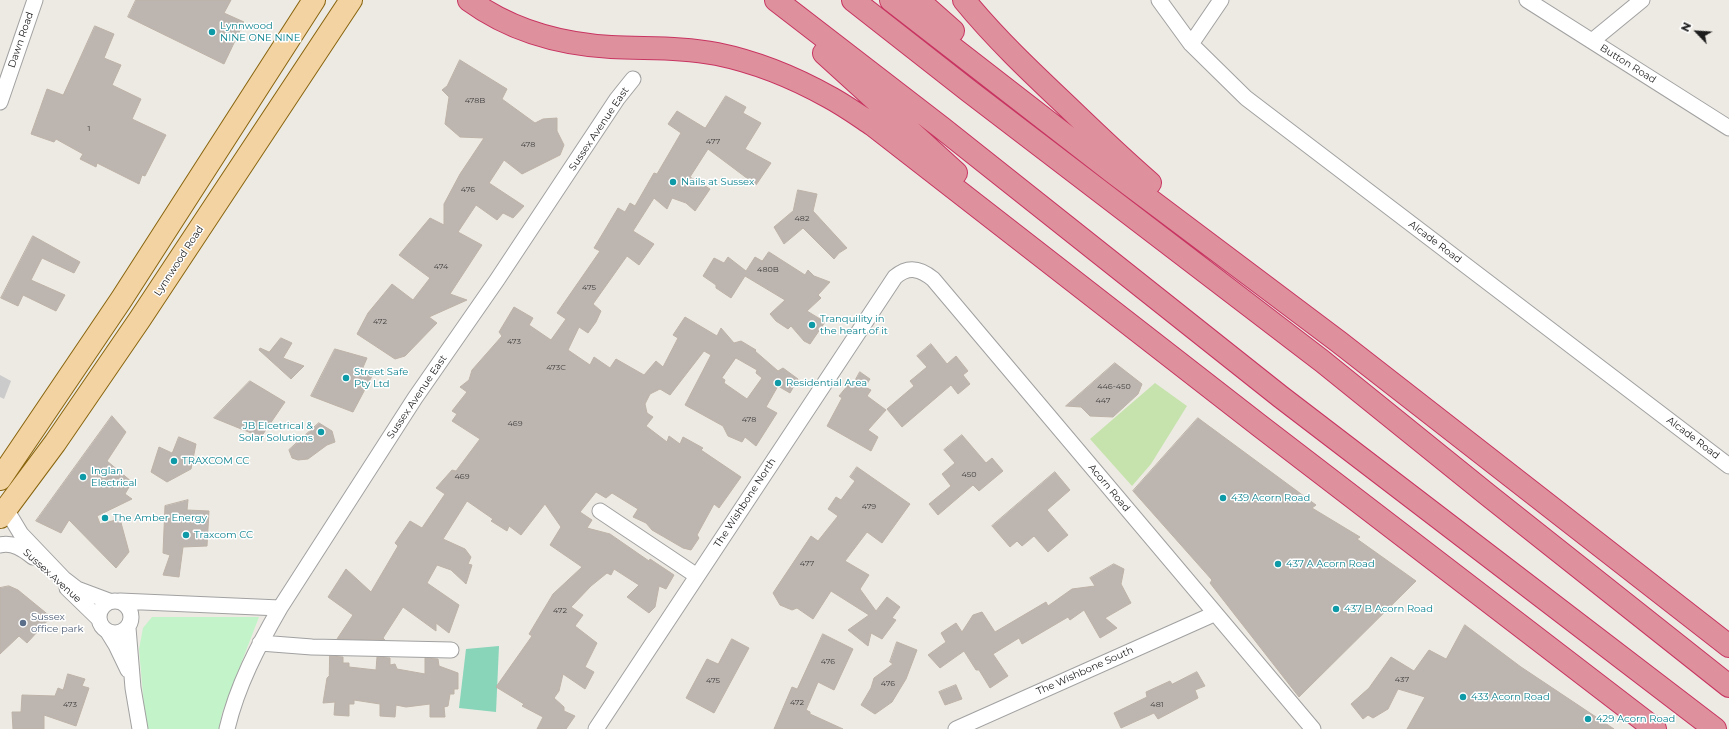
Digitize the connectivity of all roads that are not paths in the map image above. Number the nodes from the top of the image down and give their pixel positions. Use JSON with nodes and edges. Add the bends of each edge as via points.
{"nodes":[{"id":1,"x":35,"y":0,"type":"edge"},
{"id":2,"x":314,"y":0,"type":"edge"},
{"id":3,"x":351,"y":0,"type":"edge"},
{"id":4,"x":469,"y":0,"type":"edge"},
{"id":5,"x":765,"y":0,"type":"edge"},
{"id":6,"x":776,"y":0,"type":"edge"},
{"id":7,"x":853,"y":0,"type":"edge"},
{"id":8,"x":891,"y":0,"type":"edge"},
{"id":9,"x":918,"y":0,"type":"edge"},
{"id":10,"x":964,"y":0,"type":"edge"},
{"id":11,"x":1160,"y":0,"type":"edge"},
{"id":12,"x":1221,"y":0,"type":"edge"},
{"id":13,"x":1527,"y":0,"type":"edge"},
{"id":14,"x":1642,"y":0,"type":"edge"},
{"id":15,"x":1592,"y":41,"type":"junction"},
{"id":16,"x":1191,"y":44,"type":"junction"},
{"id":17,"x":633,"y":79,"type":"dead end"},
{"id":18,"x":0,"y":102,"type":"edge"},
{"id":19,"x":1729,"y":128,"type":"edge"},
{"id":20,"x":1114,"y":173,"type":"junction"},
{"id":21,"x":895,"y":277,"type":"joint"},
{"id":22,"x":1090,"y":294,"type":"junction"},
{"id":23,"x":1339,"y":342,"type":"junction"},
{"id":24,"x":55,"y":443,"type":"junction"},
{"id":25,"x":1728,"y":464,"type":"edge"},
{"id":26,"x":3,"y":470,"type":"edge"},
{"id":27,"x":0,"y":489,"type":"edge"},
{"id":28,"x":600,"y":511,"type":"dead end"},
{"id":29,"x":2,"y":513,"type":"edge"},
{"id":30,"x":0,"y":545,"type":"edge"},
{"id":31,"x":696,"y":576,"type":"junction"},
{"id":32,"x":114,"y":601,"type":"junction"},
{"id":33,"x":153,"y":603,"type":"junction"},
{"id":34,"x":280,"y":608,"type":"junction"},
{"id":35,"x":1214,"y":614,"type":"junction"},
{"id":36,"x":99,"y":619,"type":"junction"},
{"id":37,"x":130,"y":621,"type":"junction"},
{"id":38,"x":108,"y":632,"type":"junction"},
{"id":39,"x":260,"y":644,"type":"junction"},
{"id":40,"x":1729,"y":646,"type":"edge"},
{"id":41,"x":451,"y":650,"type":"dead end"},
{"id":42,"x":1729,"y":686,"type":"edge"},
{"id":43,"x":133,"y":688,"type":"junction"},
{"id":44,"x":140,"y":729,"type":"edge"},
{"id":45,"x":227,"y":729,"type":"edge"},
{"id":46,"x":596,"y":729,"type":"edge"},
{"id":47,"x":956,"y":729,"type":"edge"},
{"id":48,"x":1312,"y":729,"type":"edge"},
{"id":49,"x":1655,"y":729,"type":"edge"},
{"id":50,"x":1715,"y":729,"type":"edge"}],
"edges":[{"from":1,"to":18,"type":"street","name":"Dawn Road"},
{"from":2,"to":26,"type":"main road","via":[[121,300]]},
{"from":3,"to":24,"type":"main road","name":"Lynnwood Road"},
{"from":4,"to":22,"type":"highway","via":[[500,19],[548,38],[583,45],[715,54],[773,70],[829,97],[873,125]]},
{"from":5,"to":22,"type":"highway"},
{"from":6,"to":50,"type":"highway","via":[[1281,397]]},
{"from":7,"to":42,"type":"highway","via":[[1322,361]]},
{"from":8,"to":20,"type":"highway"},
{"from":9,"to":20,"type":"highway"},
{"from":10,"to":23,"type":"highway","via":[[1031,71],[1131,166]]},
{"from":11,"to":16,"type":"street","name":"Alcade Road"},
{"from":12,"to":16,"type":"street"},
{"from":13,"to":15,"type":"street","name":"Button Road"},
{"from":14,"to":15,"type":"street"},
{"from":15,"to":19,"type":"street","name":"Button Road"},
{"from":16,"to":25,"type":"street","name":"Alcade Road","via":[[1246,98]]},
{"from":17,"to":34,"type":"street","name":"Sussex Avenue East","via":[[415,398]]},
{"from":20,"to":23,"type":"highway"},
{"from":21,"to":31,"type":"street","name":"The Wishbone North"},
{"from":21,"to":35,"type":"street","name":"Acorn Road","via":[[904,271],[914,269],[926,273],[933,279]]},
{"from":22,"to":49,"type":"highway"},
{"from":23,"to":40,"type":"highway"},
{"from":24,"to":27,"type":"main road","via":[[37,454],[13,487]]},
{"from":24,"to":29,"type":"main road","name":"Lynnwood Road"},
{"from":28,"to":31,"type":"street"},
{"from":29,"to":32,"type":"street","name":"Sussex Avenue","via":[[64,579],[77,589]]},
{"from":30,"to":36,"type":"street","name":"Sussex Avenue","via":[[12,544],[21,547]]},
{"from":31,"to":46,"type":"street","name":"The Wishbone North"},
{"from":32,"to":33,"type":"street","name":"Sussex Avenue"},
{"from":32,"to":36,"type":"street","via":[[101,608]]},
{"from":32,"to":37,"type":"street","via":[[129,607]]},
{"from":33,"to":34,"type":"street","name":"Sussex Avenue"},
{"from":33,"to":37,"type":"street"},
{"from":34,"to":39,"type":"street","name":"Sussex Avenue East"},
{"from":35,"to":47,"type":"street","name":"The Wishbone South"},
{"from":35,"to":48,"type":"street","name":"Acorn Road"},
{"from":36,"to":38,"type":"street"},
{"from":37,"to":38,"type":"street","via":[[118,633]]},
{"from":37,"to":43,"type":"street"},
{"from":38,"to":43,"type":"street","via":[[124,660]]},
{"from":39,"to":41,"type":"street"},
{"from":39,"to":45,"type":"street","name":"Sussex Avenue East","via":[[245,675]]},
{"from":43,"to":44,"type":"street"}]}
